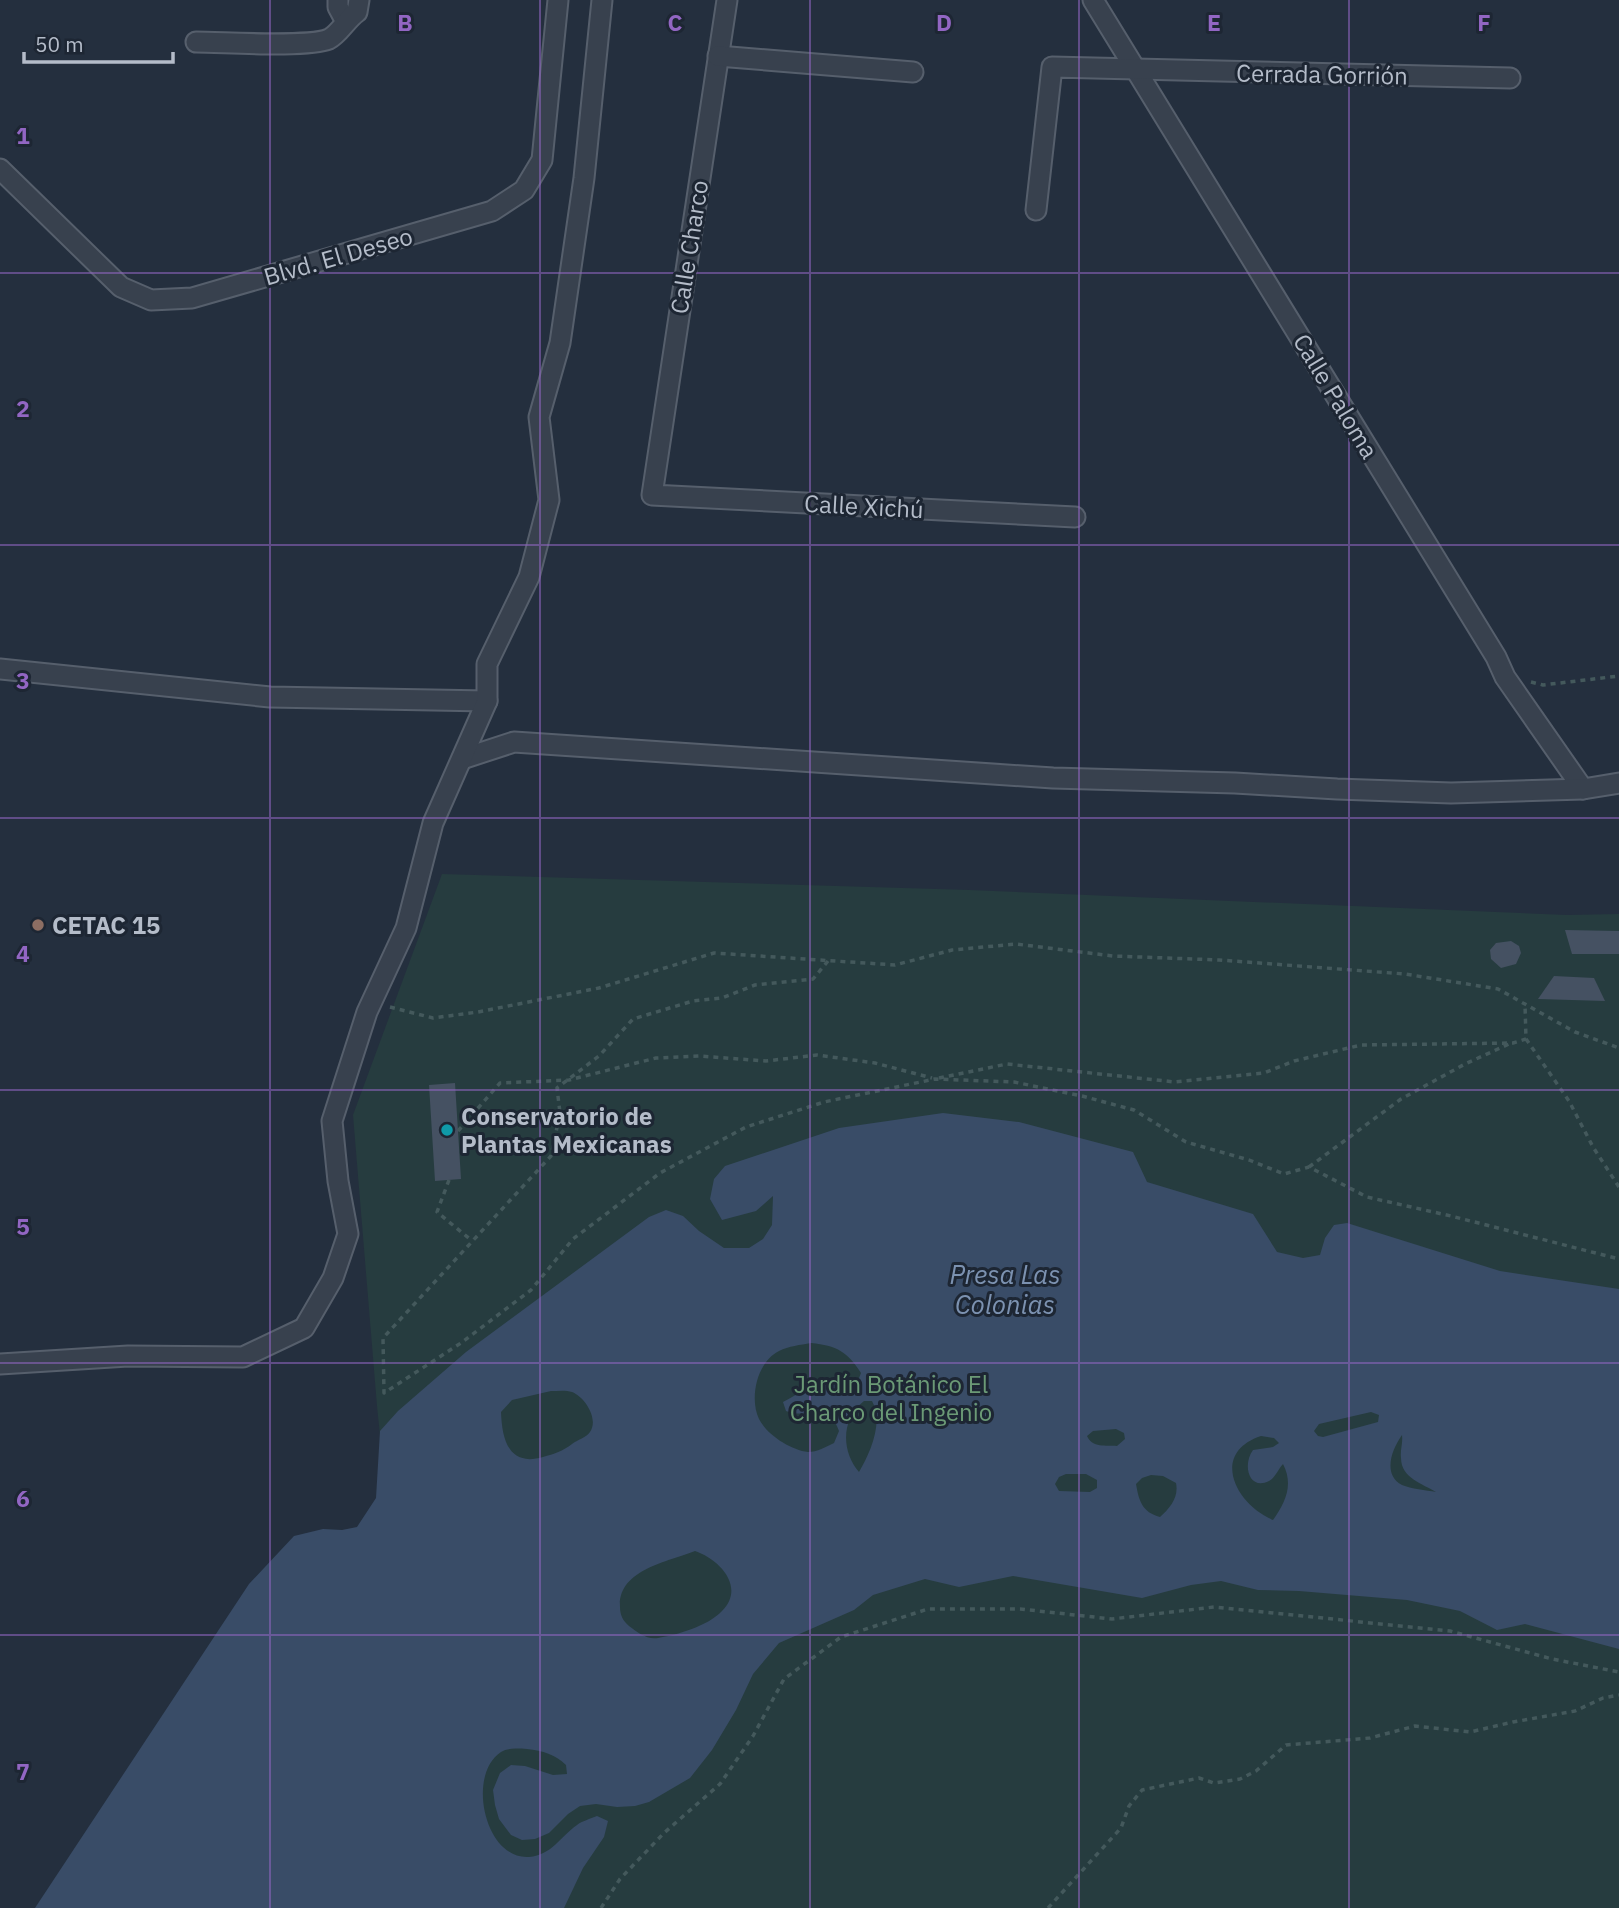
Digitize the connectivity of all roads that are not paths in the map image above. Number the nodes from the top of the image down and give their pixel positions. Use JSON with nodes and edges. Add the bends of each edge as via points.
{"nodes":[{"id":1,"x":338,"y":0,"type":"edge"},
{"id":2,"x":359,"y":0,"type":"edge"},
{"id":3,"x":558,"y":0,"type":"edge"},
{"id":4,"x":602,"y":0,"type":"edge"},
{"id":5,"x":727,"y":0,"type":"edge"},
{"id":6,"x":1093,"y":0,"type":"edge"},
{"id":7,"x":345,"y":20,"type":"junction"},
{"id":8,"x":196,"y":42,"type":"dead end"},
{"id":9,"x":718,"y":56,"type":"junction"},
{"id":10,"x":1135,"y":70,"type":"junction"},
{"id":11,"x":913,"y":72,"type":"dead end"},
{"id":12,"x":1510,"y":78,"type":"dead end"},
{"id":13,"x":0,"y":169,"type":"edge"},
{"id":14,"x":1035,"y":210,"type":"dead end"},
{"id":15,"x":652,"y":495,"type":"joint"},
{"id":16,"x":1075,"y":517,"type":"dead end"},
{"id":17,"x":5,"y":665,"type":"edge"},
{"id":18,"x":486,"y":701,"type":"junction"},
{"id":19,"x":461,"y":759,"type":"junction"},
{"id":20,"x":1619,"y":783,"type":"edge"},
{"id":21,"x":1583,"y":789,"type":"junction"},
{"id":22,"x":0,"y":1364,"type":"edge"}],
"edges":[{"from":1,"to":7,"type":"street"},
{"from":2,"to":7,"type":"street","via":[[357,12]]},
{"from":3,"to":13,"type":"street","name":"Blvd. El Deseo","via":[[542,160],[524,190],[492,211],[192,298],[151,300],[121,287]]},
{"from":4,"to":18,"type":"street","via":[[584,178],[560,343],[539,417],[549,500],[529,577],[487,664]]},
{"from":5,"to":9,"type":"street","name":"Calle Charco"},
{"from":6,"to":10,"type":"street","name":"Calle Paloma"},
{"from":7,"to":8,"type":"street","via":[[329,39],[307,43]]},
{"from":9,"to":11,"type":"street"},
{"from":9,"to":15,"type":"street","name":"Calle Charco"},
{"from":10,"to":12,"type":"street","name":"Cerrada Gorrión"},
{"from":10,"to":14,"type":"street","name":"Cerrada Gorrión","via":[[1052,67]]},
{"from":10,"to":21,"type":"street","name":"Calle Paloma","via":[[1505,677]]},
{"from":15,"to":16,"type":"street","name":"Calle Xichú"},
{"from":17,"to":18,"type":"street","via":[[270,697]]},
{"from":18,"to":19,"type":"street"},
{"from":19,"to":21,"type":"street","via":[[514,742],[1053,778],[1451,793]]},
{"from":19,"to":22,"type":"street","via":[[433,823],[406,928],[367,1012],[332,1121],[348,1234],[333,1278],[304,1328],[243,1357],[128,1356]]},
{"from":20,"to":21,"type":"street"}]}
